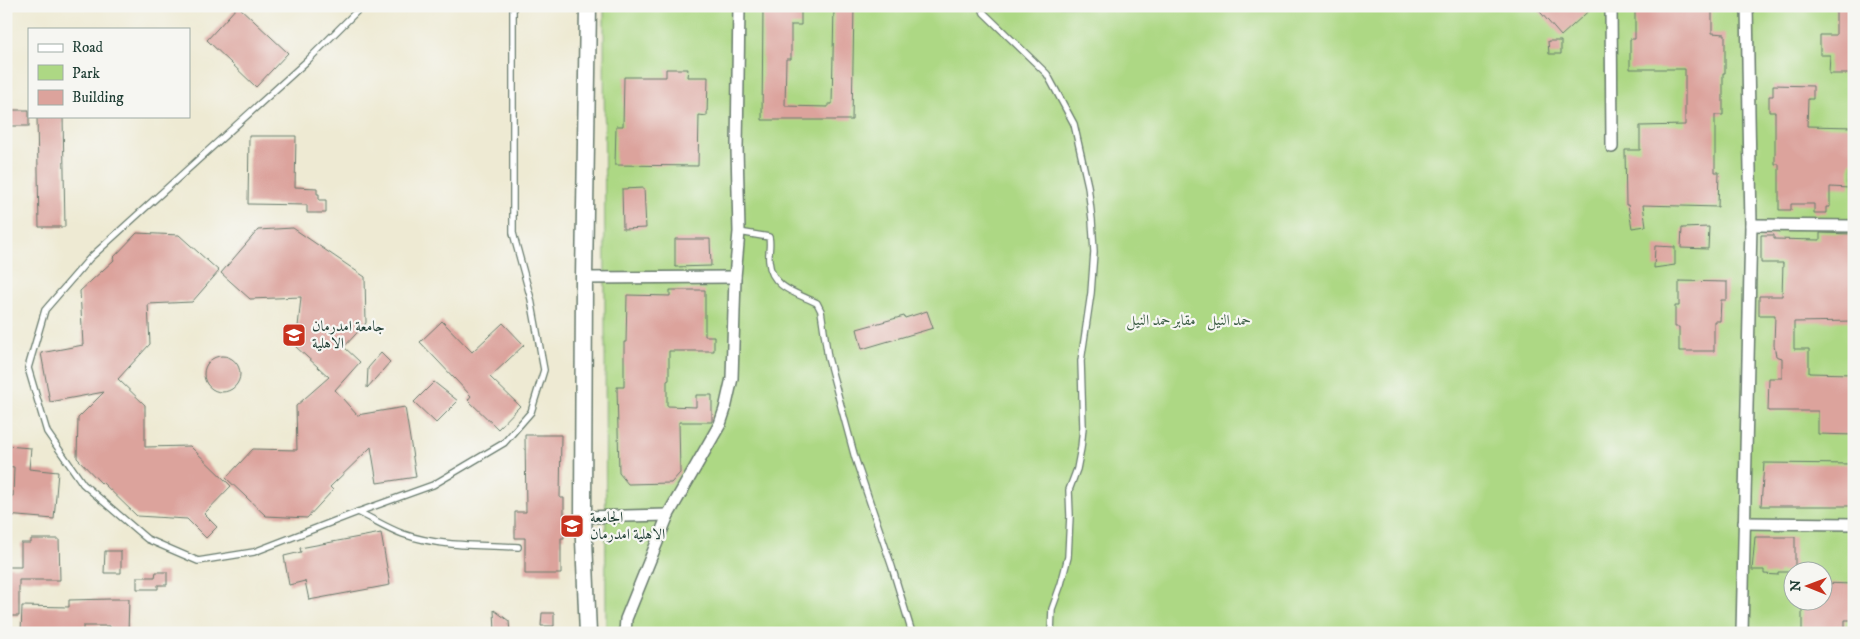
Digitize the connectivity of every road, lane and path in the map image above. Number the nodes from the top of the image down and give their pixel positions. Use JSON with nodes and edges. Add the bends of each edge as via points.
{"nodes":[{"id":1,"x":362,"y":6,"type":"edge"},
{"id":2,"x":513,"y":6,"type":"edge"},
{"id":3,"x":588,"y":6,"type":"edge"},
{"id":4,"x":740,"y":6,"type":"edge"},
{"id":5,"x":981,"y":6,"type":"edge"},
{"id":6,"x":1610,"y":6,"type":"edge"},
{"id":7,"x":1747,"y":6,"type":"edge"},
{"id":8,"x":1612,"y":147,"type":"dead end"},
{"id":9,"x":1751,"y":224,"type":"junction"},
{"id":10,"x":1854,"y":226,"type":"edge"},
{"id":11,"x":739,"y":232,"type":"junction"},
{"id":12,"x":735,"y":276,"type":"junction"},
{"id":13,"x":584,"y":278,"type":"junction"},
{"id":14,"x":358,"y":512,"type":"junction"},
{"id":15,"x":668,"y":515,"type":"junction"},
{"id":16,"x":583,"y":516,"type":"junction"},
{"id":17,"x":1744,"y":523,"type":"junction"},
{"id":18,"x":1854,"y":524,"type":"edge"},
{"id":19,"x":518,"y":547,"type":"dead end"},
{"id":20,"x":588,"y":633,"type":"edge"},
{"id":21,"x":625,"y":633,"type":"edge"},
{"id":22,"x":912,"y":633,"type":"edge"},
{"id":23,"x":1051,"y":633,"type":"edge"},
{"id":24,"x":1742,"y":633,"type":"edge"}],
"edges":[{"from":1,"to":14,"type":"lane","via":[[308,60],[90,258],[46,310],[28,368],[47,432],[83,484],[147,539],[198,561],[254,552]]},
{"from":2,"to":14,"type":"lane","via":[[513,233],[531,299],[544,370],[531,412],[504,443],[434,485]]},
{"from":3,"to":13,"type":"street"},
{"from":4,"to":11,"type":"street"},
{"from":5,"to":23,"type":"lane","via":[[984,13],[1047,74],[1074,124],[1092,220],[1091,293],[1081,361],[1081,448],[1069,490],[1068,557],[1052,610]]},
{"from":6,"to":8,"type":"street"},
{"from":7,"to":9,"type":"street"},
{"from":9,"to":10,"type":"street"},
{"from":9,"to":17,"type":"street"},
{"from":11,"to":12,"type":"street"},
{"from":11,"to":22,"type":"lane","via":[[769,237],[770,271],[778,283],[818,303],[828,358],[855,458]]},
{"from":12,"to":13,"type":"street"},
{"from":12,"to":15,"type":"street","via":[[732,378],[725,409],[720,424]]},
{"from":13,"to":16,"type":"street"},
{"from":14,"to":19,"type":"lane","via":[[402,534],[428,541]]},
{"from":15,"to":16,"type":"street"},
{"from":15,"to":21,"type":"street","via":[[626,619]]},
{"from":16,"to":20,"type":"street"},
{"from":17,"to":18,"type":"street"},
{"from":17,"to":24,"type":"street"}]}
